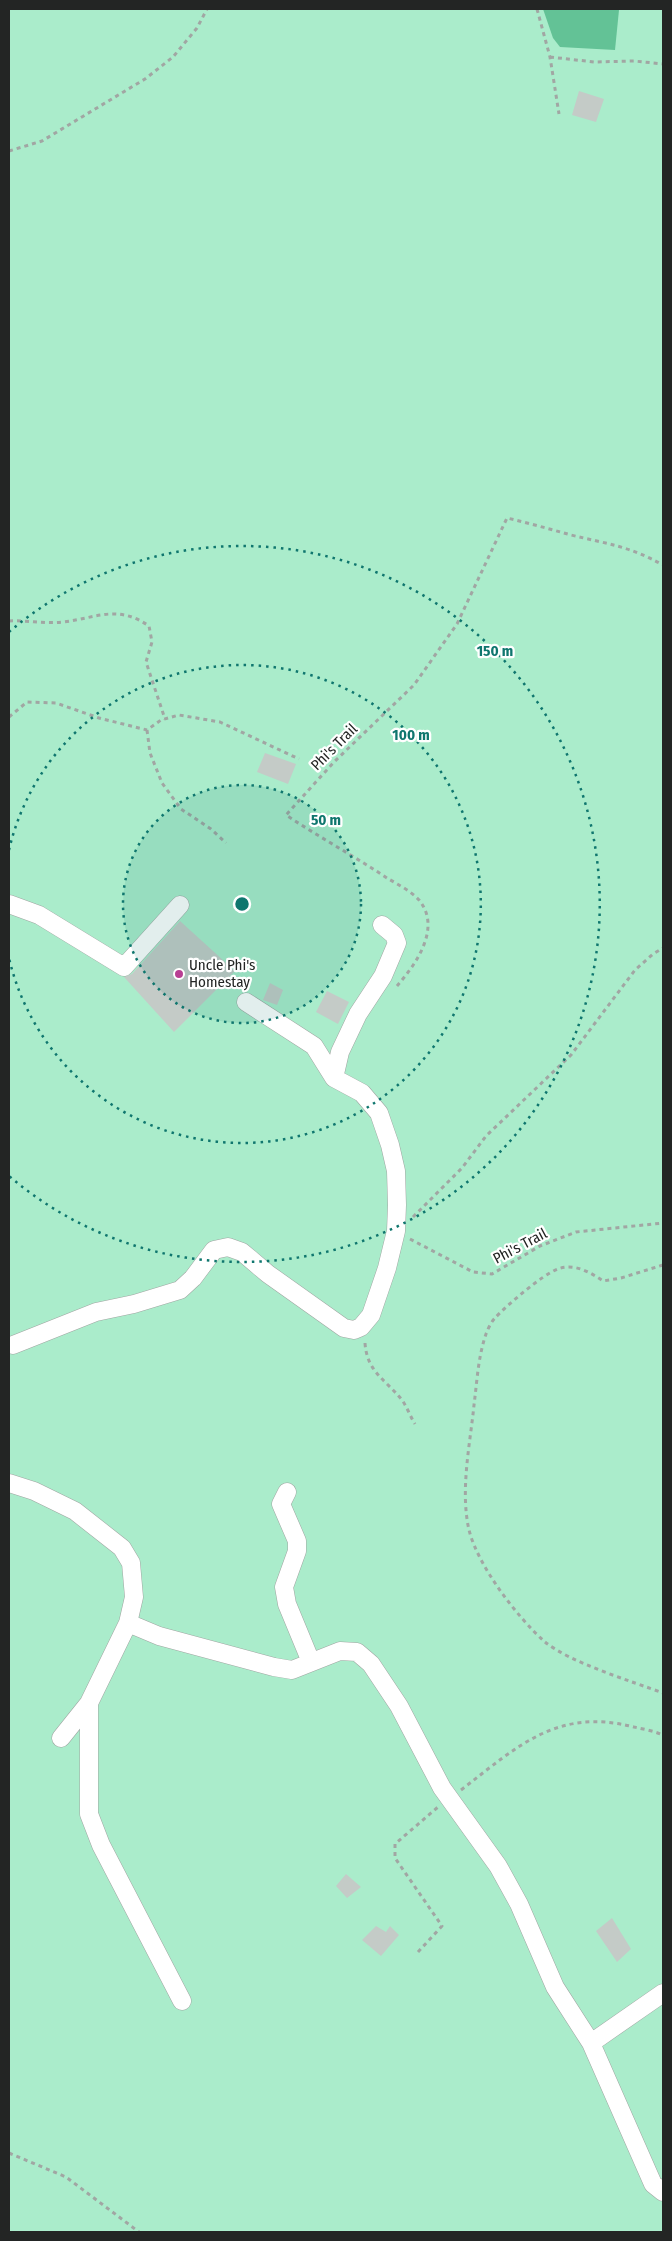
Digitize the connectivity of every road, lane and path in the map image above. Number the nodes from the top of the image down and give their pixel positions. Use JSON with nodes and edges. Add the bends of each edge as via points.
{"nodes":[{"id":1,"x":207,"y":9,"type":"edge"},
{"id":2,"x":537,"y":9,"type":"edge"},
{"id":3,"x":550,"y":57,"type":"junction"},
{"id":4,"x":663,"y":64,"type":"edge"},
{"id":5,"x":559,"y":114,"type":"dead end"},
{"id":6,"x":9,"y":152,"type":"edge"},
{"id":7,"x":663,"y":565,"type":"edge"},
{"id":8,"x":9,"y":621,"type":"edge"},
{"id":9,"x":9,"y":717,"type":"edge"},
{"id":10,"x":165,"y":719,"type":"junction"},
{"id":11,"x":147,"y":730,"type":"junction"},
{"id":12,"x":299,"y":759,"type":"dead end"},
{"id":13,"x":226,"y":844,"type":"dead end"},
{"id":14,"x":9,"y":904,"type":"edge"},
{"id":15,"x":180,"y":905,"type":"dead end"},
{"id":16,"x":382,"y":925,"type":"dead end"},
{"id":17,"x":663,"y":948,"type":"edge"},
{"id":18,"x":392,"y":991,"type":"dead end"},
{"id":19,"x":246,"y":1002,"type":"dead end"},
{"id":20,"x":334,"y":1078,"type":"junction"},
{"id":21,"x":663,"y":1223,"type":"edge"},
{"id":22,"x":396,"y":1231,"type":"junction"},
{"id":23,"x":663,"y":1265,"type":"edge"},
{"id":24,"x":366,"y":1322,"type":"junction"},
{"id":25,"x":10,"y":1345,"type":"edge"},
{"id":26,"x":414,"y":1424,"type":"dead end"},
{"id":27,"x":9,"y":1483,"type":"edge"},
{"id":28,"x":287,"y":1492,"type":"dead end"},
{"id":29,"x":128,"y":1623,"type":"junction"},
{"id":30,"x":312,"y":1662,"type":"junction"},
{"id":31,"x":663,"y":1692,"type":"edge"},
{"id":32,"x":89,"y":1703,"type":"junction"},
{"id":33,"x":663,"y":1735,"type":"edge"},
{"id":34,"x":61,"y":1738,"type":"dead end"},
{"id":35,"x":449,"y":1799,"type":"junction"},
{"id":36,"x":418,"y":1952,"type":"dead end"},
{"id":37,"x":663,"y":1993,"type":"edge"},
{"id":38,"x":182,"y":2002,"type":"dead end"},
{"id":39,"x":591,"y":2043,"type":"junction"},
{"id":40,"x":9,"y":2153,"type":"edge"},
{"id":41,"x":663,"y":2192,"type":"edge"},
{"id":42,"x":140,"y":2232,"type":"edge"}],
"edges":[{"from":1,"to":6,"type":"path","via":[[197,28],[173,57],[145,79],[42,141]]},
{"from":2,"to":3,"type":"path"},
{"from":3,"to":4,"type":"path"},
{"from":3,"to":5,"type":"path"},
{"from":7,"to":18,"type":"path","name":"Phi's Trail","via":[[640,552],[611,543],[507,518],[457,624],[414,685],[334,762],[286,815],[419,900],[427,924],[422,953]]},
{"from":8,"to":10,"type":"path","via":[[63,622],[123,613],[138,618],[149,626],[152,642],[146,662]]},
{"from":9,"to":11,"type":"path","via":[[27,702],[56,703]]},
{"from":10,"to":11,"type":"path"},
{"from":10,"to":12,"type":"path","via":[[179,715],[220,722]]},
{"from":11,"to":13,"type":"path","via":[[150,753],[162,783],[181,809],[211,829]]},
{"from":14,"to":15,"type":"street","via":[[39,914],[124,967]]},
{"from":16,"to":20,"type":"street","via":[[394,935],[397,943],[383,976],[358,1014],[340,1052]]},
{"from":17,"to":22,"type":"path","via":[[635,970],[571,1055],[486,1136],[462,1168]]},
{"from":19,"to":20,"type":"street","via":[[314,1046]]},
{"from":20,"to":22,"type":"street","via":[[362,1093],[379,1112],[396,1171]]},
{"from":21,"to":22,"type":"path","name":"Phi's Trail","via":[[576,1232],[540,1246],[492,1274],[473,1272]]},
{"from":22,"to":24,"type":"street","via":[[387,1268]]},
{"from":23,"to":31,"type":"path","via":[[604,1281],[576,1267],[558,1269],[534,1284],[494,1319],[486,1334],[479,1363],[466,1495],[469,1529],[480,1560],[498,1587],[546,1642],[574,1658]]},
{"from":24,"to":25,"type":"street","via":[[354,1330],[344,1328],[242,1252],[228,1247],[214,1250],[180,1290],[96,1312]]},
{"from":24,"to":26,"type":"path","via":[[366,1355],[374,1372],[402,1400]]},
{"from":27,"to":29,"type":"street","via":[[75,1511],[122,1548],[131,1564],[134,1596]]},
{"from":28,"to":30,"type":"street","via":[[281,1504],[295,1533],[297,1551],[284,1587],[287,1604]]},
{"from":29,"to":30,"type":"street","via":[[159,1636],[274,1667],[292,1670]]},
{"from":29,"to":32,"type":"street"},
{"from":30,"to":35,"type":"street","via":[[340,1651],[357,1652],[371,1664],[399,1706]]},
{"from":32,"to":34,"type":"street"},
{"from":32,"to":38,"type":"street","via":[[89,1814],[101,1845]]},
{"from":33,"to":35,"type":"path","via":[[614,1722],[572,1722],[523,1742]]},
{"from":35,"to":36,"type":"path","via":[[395,1844],[395,1858],[442,1926]]},
{"from":35,"to":39,"type":"street","via":[[498,1866],[519,1904],[556,1988]]},
{"from":37,"to":39,"type":"street"},
{"from":39,"to":41,"type":"street","via":[[653,2184]]},
{"from":40,"to":42,"type":"path","via":[[66,2177]]}]}
